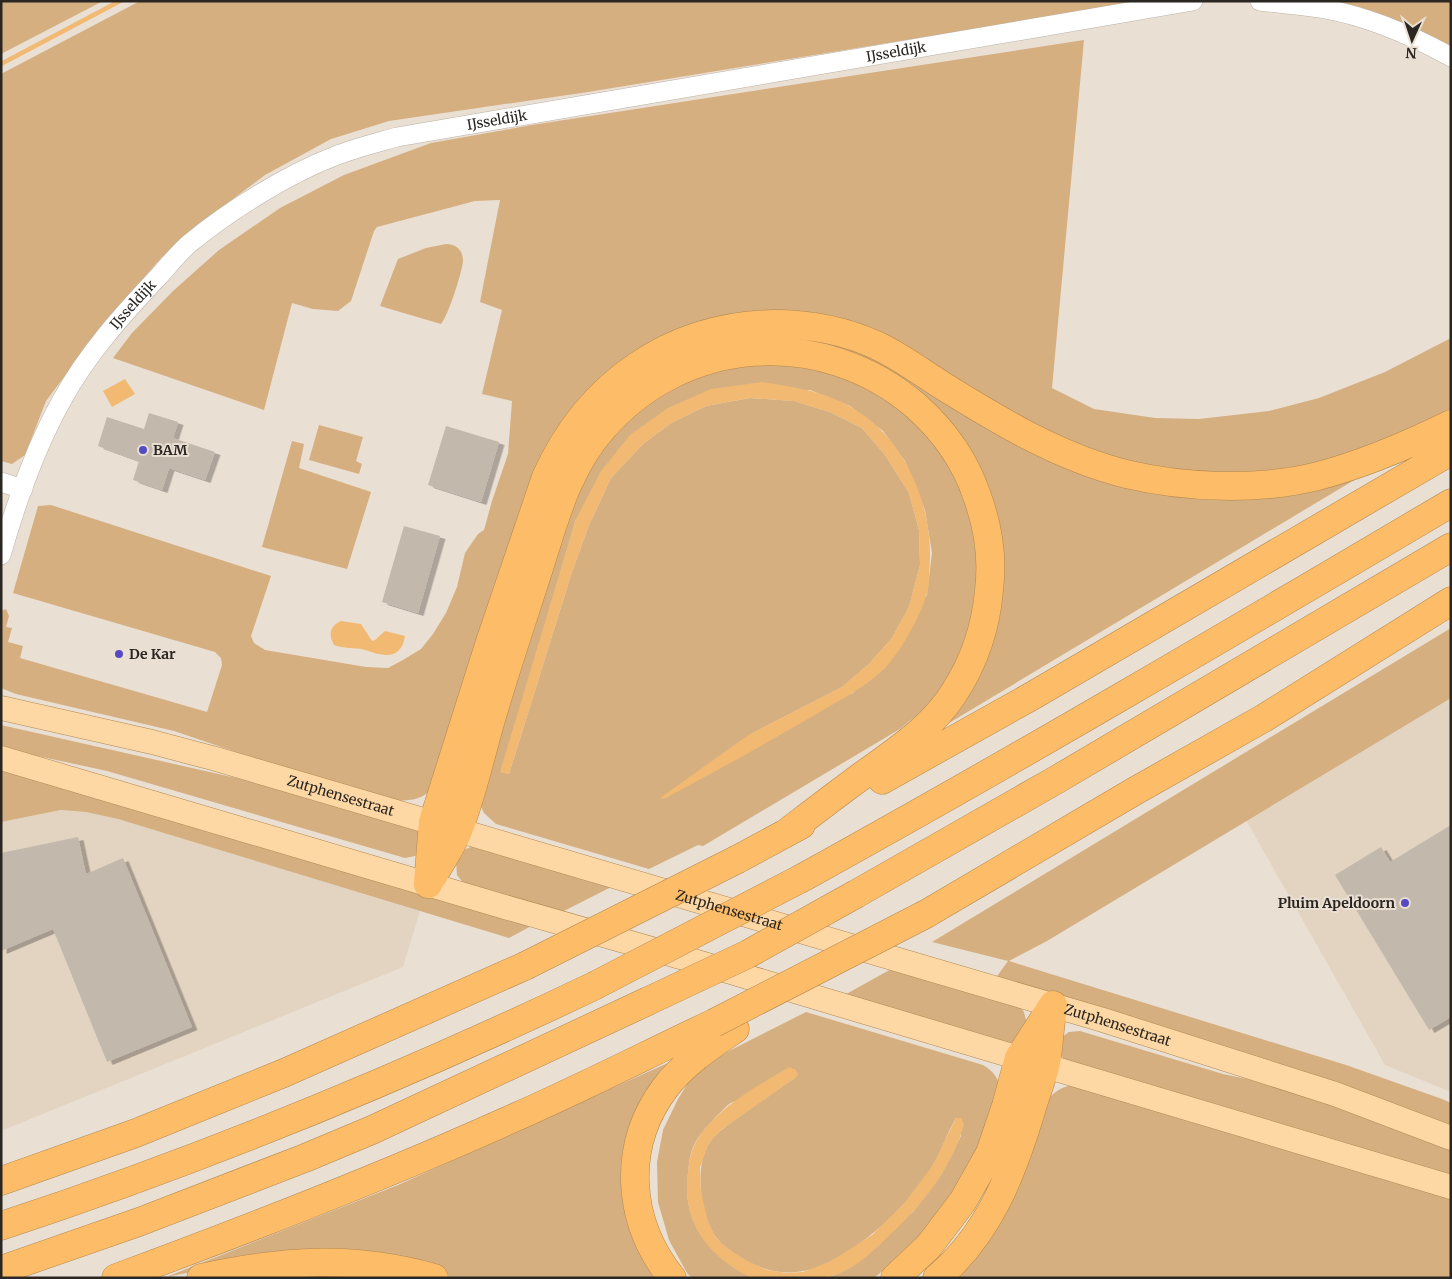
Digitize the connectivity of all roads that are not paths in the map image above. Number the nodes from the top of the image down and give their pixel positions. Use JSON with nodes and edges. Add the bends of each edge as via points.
{"nodes":[{"id":1,"x":1193,"y":1,"type":"edge"},
{"id":2,"x":1260,"y":1,"type":"edge"},
{"id":3,"x":1451,"y":57,"type":"edge"},
{"id":4,"x":1451,"y":424,"type":"edge"},
{"id":5,"x":1451,"y":451,"type":"edge"},
{"id":6,"x":1,"y":482,"type":"edge"},
{"id":7,"x":23,"y":489,"type":"junction"},
{"id":8,"x":1451,"y":503,"type":"edge"},
{"id":9,"x":1451,"y":547,"type":"edge"},
{"id":10,"x":1,"y":555,"type":"edge"},
{"id":11,"x":1451,"y":601,"type":"edge"},
{"id":12,"x":1,"y":708,"type":"edge"},
{"id":13,"x":1,"y":758,"type":"edge"},
{"id":14,"x":433,"y":822,"type":"junction"},
{"id":15,"x":458,"y":830,"type":"junction"},
{"id":16,"x":786,"y":833,"type":"junction"},
{"id":17,"x":428,"y":884,"type":"junction"},
{"id":18,"x":1053,"y":1005,"type":"junction"},
{"id":19,"x":724,"y":1026,"type":"junction"},
{"id":20,"x":1020,"y":1058,"type":"junction"},
{"id":21,"x":1045,"y":1066,"type":"junction"},
{"id":22,"x":1451,"y":1138,"type":"edge"},
{"id":23,"x":1,"y":1181,"type":"edge"},
{"id":24,"x":1451,"y":1188,"type":"edge"},
{"id":25,"x":1,"y":1226,"type":"edge"},
{"id":26,"x":1,"y":1270,"type":"edge"},
{"id":27,"x":116,"y":1278,"type":"edge"},
{"id":28,"x":201,"y":1278,"type":"edge"},
{"id":29,"x":434,"y":1278,"type":"edge"},
{"id":30,"x":672,"y":1278,"type":"edge"},
{"id":31,"x":894,"y":1278,"type":"edge"},
{"id":32,"x":937,"y":1278,"type":"edge"}],
"edges":[{"from":1,"to":7,"type":"street","name":"IJsseldijk","via":[[397,137],[336,155],[288,178],[189,243],[119,320],[76,377],[61,401]]},
{"from":2,"to":3,"type":"street","via":[[1325,8],[1372,21],[1422,41]]},
{"from":4,"to":14,"type":"highway","via":[[1378,456],[1316,476],[1258,484],[1210,486],[1155,480],[1102,468],[1059,452],[1020,433],[896,355],[858,338],[826,329],[784,324],[736,327],[693,338],[657,353],[606,391],[582,416],[552,463],[490,642]]},
{"from":5,"to":16,"type":"highway","via":[[1024,700]]},
{"from":6,"to":7,"type":"street"},
{"from":7,"to":10,"type":"street","name":"IJsseldijk"},
{"from":8,"to":25,"type":"highway","bridge":true,"via":[[925,810],[594,986],[310,1113],[202,1156]]},
{"from":9,"to":26,"type":"highway","bridge":true,"via":[[1065,774],[748,954],[330,1148],[186,1205]]},
{"from":11,"to":19,"type":"highway","bridge":true,"via":[[1264,718],[926,914],[811,973]]},
{"from":12,"to":14,"type":"main road","name":"Zutphensestraat","via":[[152,742]]},
{"from":13,"to":17,"type":"main road"},
{"from":14,"to":15,"type":"main road","name":"Zutphensestraat"},
{"from":14,"to":17,"type":"highway"},
{"from":15,"to":16,"type":"highway","via":[[560,503],[580,460],[615,415],[662,379],[703,361],[769,350],[814,355],[858,369],[897,392],[932,421],[957,453],[975,488],[986,526],[990,563],[988,606],[975,653],[952,697],[900,750]]},
{"from":15,"to":17,"type":"highway"},
{"from":15,"to":18,"type":"main road","name":"Zutphensestraat"},
{"from":16,"to":23,"type":"highway","bridge":true,"via":[[525,966],[284,1073]]},
{"from":17,"to":20,"type":"main road"},
{"from":18,"to":20,"type":"highway"},
{"from":18,"to":21,"type":"highway"},
{"from":18,"to":22,"type":"main road","name":"Zutphensestraat","via":[[1335,1094]]},
{"from":19,"to":27,"type":"highway","via":[[390,1172],[243,1232]]},
{"from":19,"to":30,"type":"highway","via":[[666,1087],[648,1116],[638,1148],[637,1209],[655,1254]]},
{"from":20,"to":21,"type":"main road"},
{"from":20,"to":31,"type":"highway","via":[[990,1153],[963,1201],[929,1246]]},
{"from":21,"to":24,"type":"main road"},
{"from":21,"to":32,"type":"highway","via":[[1006,1184],[978,1231]]},
{"from":28,"to":29,"type":"highway","via":[[267,1265],[326,1262],[378,1266]]}]}
